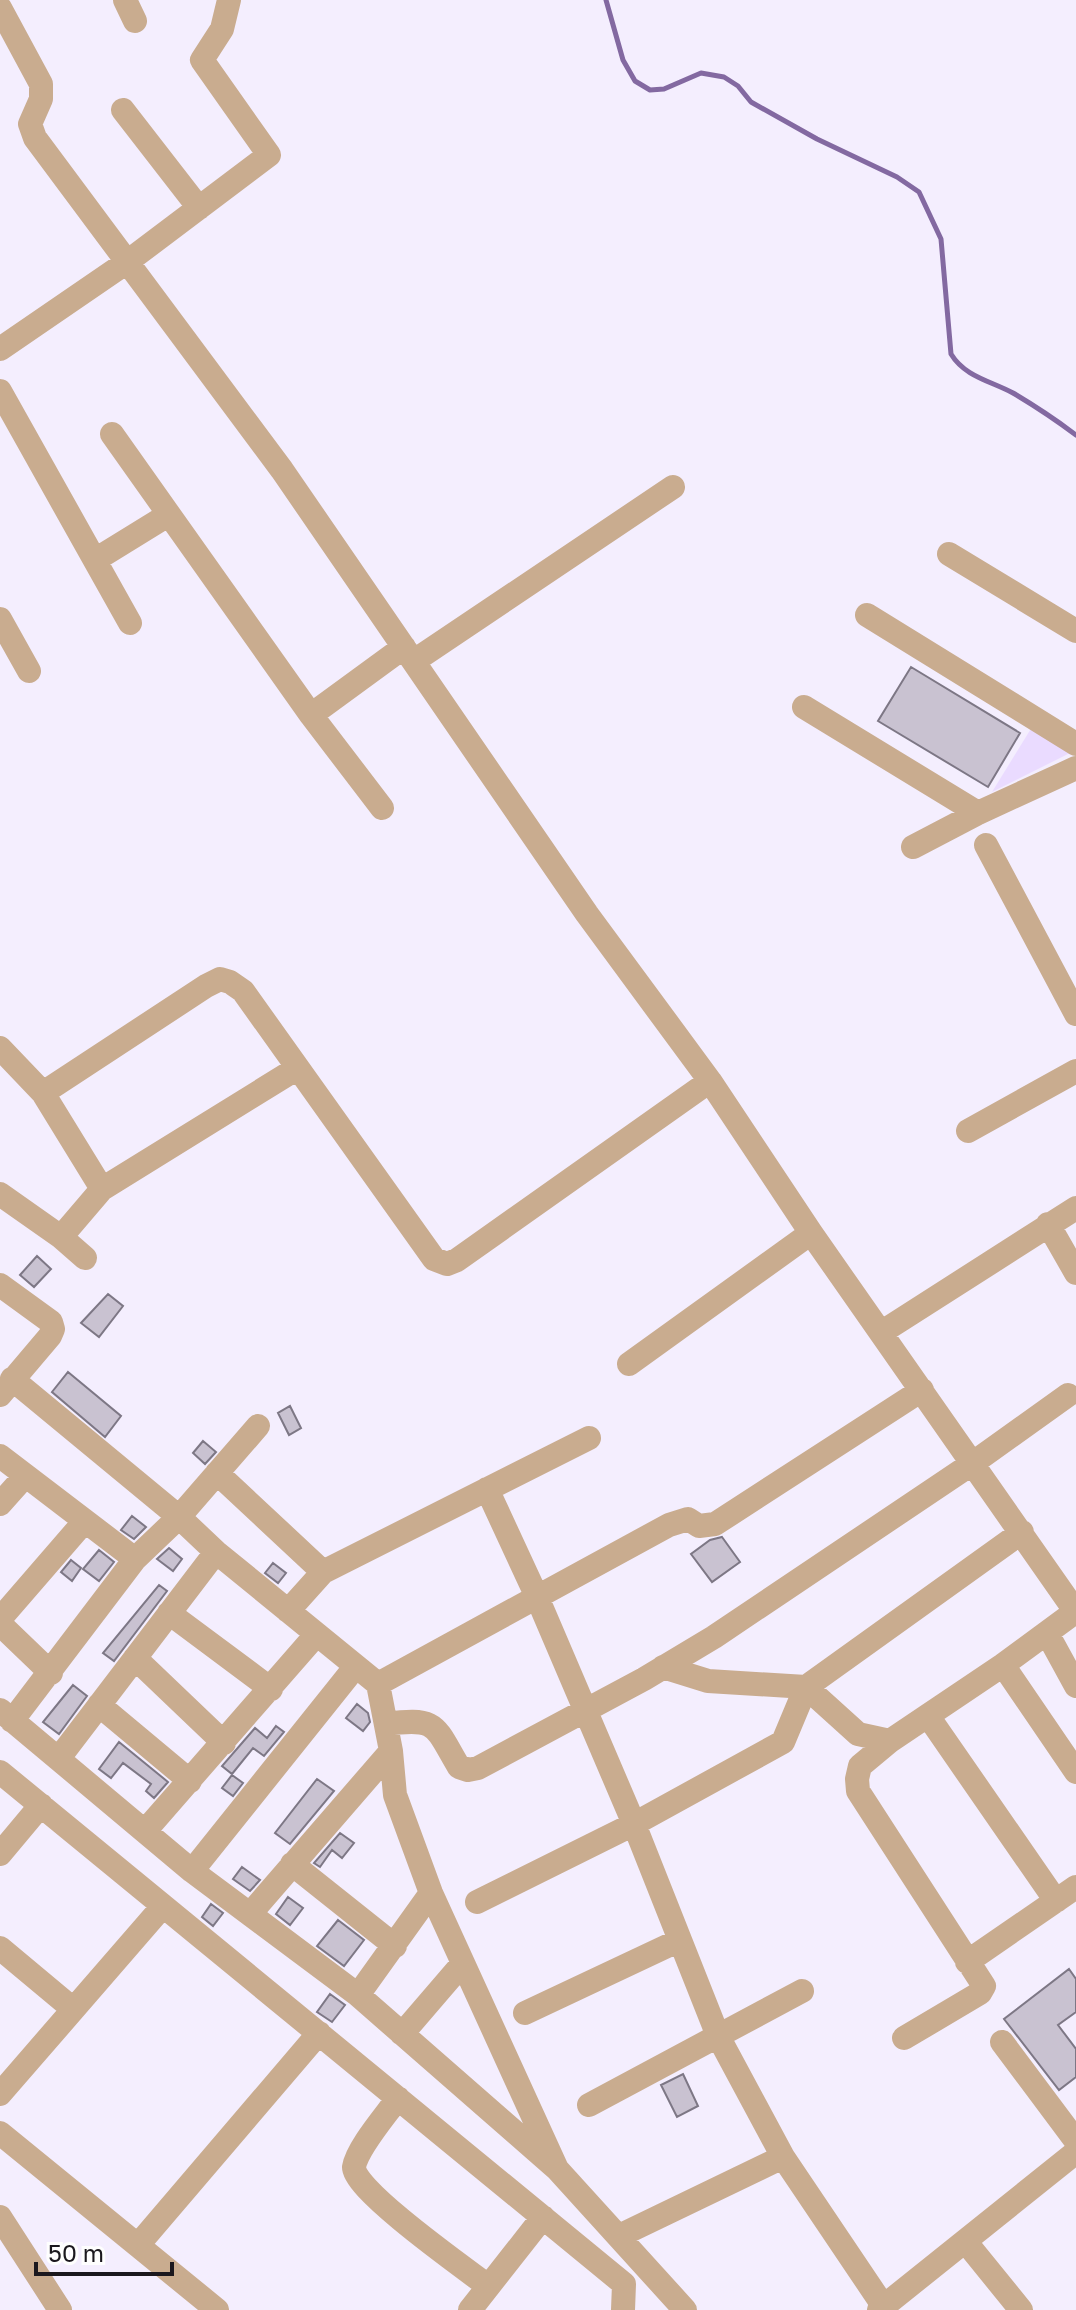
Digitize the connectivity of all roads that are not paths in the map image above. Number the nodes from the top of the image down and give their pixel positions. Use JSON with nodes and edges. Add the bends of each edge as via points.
{"nodes":[{"id":1,"x":229,"y":0,"type":"edge"},
{"id":2,"x":0,"y":8,"type":"edge"},
{"id":3,"x":123,"y":110,"type":"dead end"},
{"id":4,"x":199,"y":208,"type":"junction"},
{"id":5,"x":127,"y":262,"type":"junction"},
{"id":6,"x":0,"y":349,"type":"edge"},
{"id":7,"x":0,"y":391,"type":"edge"},
{"id":8,"x":112,"y":434,"type":"dead end"},
{"id":9,"x":673,"y":487,"type":"dead end"},
{"id":10,"x":168,"y":515,"type":"junction"},
{"id":11,"x":949,"y":554,"type":"dead end"},
{"id":12,"x":95,"y":560,"type":"junction"},
{"id":13,"x":867,"y":615,"type":"dead end"},
{"id":14,"x":0,"y":619,"type":"edge"},
{"id":15,"x":130,"y":623,"type":"dead end"},
{"id":16,"x":1076,"y":631,"type":"edge"},
{"id":17,"x":409,"y":654,"type":"junction"},
{"id":18,"x":29,"y":671,"type":"dead end"},
{"id":19,"x":804,"y":707,"type":"dead end"},
{"id":20,"x":311,"y":715,"type":"junction"},
{"id":21,"x":1076,"y":744,"type":"edge"},
{"id":22,"x":1076,"y":768,"type":"edge"},
{"id":23,"x":382,"y":808,"type":"dead end"},
{"id":24,"x":978,"y":813,"type":"junction"},
{"id":25,"x":986,"y":845,"type":"dead end"},
{"id":26,"x":913,"y":847,"type":"dead end"},
{"id":27,"x":1076,"y":1014,"type":"edge"},
{"id":28,"x":0,"y":1048,"type":"edge"},
{"id":29,"x":296,"y":1069,"type":"junction"},
{"id":30,"x":1076,"y":1071,"type":"edge"},
{"id":31,"x":710,"y":1081,"type":"junction"},
{"id":32,"x":43,"y":1093,"type":"junction"},
{"id":33,"x":968,"y":1131,"type":"dead end"},
{"id":34,"x":102,"y":1189,"type":"junction"},
{"id":35,"x":0,"y":1194,"type":"edge"},
{"id":36,"x":1076,"y":1208,"type":"edge"},
{"id":37,"x":1048,"y":1224,"type":"junction"},
{"id":38,"x":811,"y":1233,"type":"junction"},
{"id":39,"x":61,"y":1237,"type":"junction"},
{"id":40,"x":85,"y":1258,"type":"dead end"},
{"id":41,"x":1076,"y":1273,"type":"edge"},
{"id":42,"x":1,"y":1288,"type":"edge"},
{"id":43,"x":882,"y":1332,"type":"junction"},
{"id":44,"x":629,"y":1364,"type":"dead end"},
{"id":45,"x":6,"y":1387,"type":"edge"},
{"id":46,"x":922,"y":1390,"type":"junction"},
{"id":47,"x":1068,"y":1395,"type":"dead end"},
{"id":48,"x":258,"y":1426,"type":"dead end"},
{"id":49,"x":589,"y":1438,"type":"dead end"},
{"id":50,"x":0,"y":1456,"type":"edge"},
{"id":51,"x":973,"y":1463,"type":"junction"},
{"id":52,"x":217,"y":1473,"type":"junction"},
{"id":53,"x":25,"y":1476,"type":"junction"},
{"id":54,"x":487,"y":1489,"type":"junction"},
{"id":55,"x":0,"y":1504,"type":"edge"},
{"id":56,"x":179,"y":1517,"type":"junction"},
{"id":57,"x":84,"y":1522,"type":"junction"},
{"id":58,"x":1022,"y":1532,"type":"junction"},
{"id":59,"x":216,"y":1552,"type":"junction"},
{"id":60,"x":135,"y":1559,"type":"junction"},
{"id":61,"x":323,"y":1572,"type":"junction"},
{"id":62,"x":537,"y":1597,"type":"junction"},
{"id":63,"x":288,"y":1611,"type":"junction"},
{"id":64,"x":1076,"y":1612,"type":"edge"},
{"id":65,"x":169,"y":1613,"type":"junction"},
{"id":66,"x":0,"y":1622,"type":"edge"},
{"id":67,"x":1047,"y":1633,"type":"junction"},
{"id":68,"x":316,"y":1635,"type":"junction"},
{"id":69,"x":135,"y":1658,"type":"junction"},
{"id":70,"x":1003,"y":1665,"type":"junction"},
{"id":71,"x":356,"y":1666,"type":"junction"},
{"id":72,"x":663,"y":1667,"type":"junction"},
{"id":73,"x":51,"y":1673,"type":"junction"},
{"id":74,"x":378,"y":1684,"type":"junction"},
{"id":75,"x":1076,"y":1686,"type":"edge"},
{"id":76,"x":806,"y":1687,"type":"junction"},
{"id":77,"x":271,"y":1689,"type":"junction"},
{"id":78,"x":99,"y":1705,"type":"junction"},
{"id":79,"x":584,"y":1711,"type":"junction"},
{"id":80,"x":6,"y":1716,"type":"edge"},
{"id":81,"x":928,"y":1716,"type":"junction"},
{"id":82,"x":386,"y":1724,"type":"junction"},
{"id":83,"x":890,"y":1741,"type":"junction"},
{"id":84,"x":224,"y":1743,"type":"junction"},
{"id":85,"x":391,"y":1751,"type":"junction"},
{"id":86,"x":59,"y":1758,"type":"junction"},
{"id":87,"x":0,"y":1772,"type":"edge"},
{"id":88,"x":1076,"y":1772,"type":"edge"},
{"id":89,"x":190,"y":1781,"type":"junction"},
{"id":90,"x":41,"y":1805,"type":"junction"},
{"id":91,"x":634,"y":1824,"type":"junction"},
{"id":92,"x":145,"y":1831,"type":"junction"},
{"id":93,"x":0,"y":1854,"type":"edge"},
{"id":94,"x":292,"y":1864,"type":"junction"},
{"id":95,"x":192,"y":1871,"type":"junction"},
{"id":96,"x":431,"y":1893,"type":"junction"},
{"id":97,"x":1066,"y":1894,"type":"edge"},
{"id":98,"x":477,"y":1902,"type":"dead end"},
{"id":99,"x":163,"y":1906,"type":"junction"},
{"id":100,"x":250,"y":1914,"type":"junction"},
{"id":101,"x":680,"y":1940,"type":"junction"},
{"id":102,"x":395,"y":1946,"type":"junction"},
{"id":103,"x":0,"y":1948,"type":"edge"},
{"id":104,"x":967,"y":1962,"type":"junction"},
{"id":105,"x":463,"y":1963,"type":"junction"},
{"id":106,"x":802,"y":1991,"type":"dead end"},
{"id":107,"x":358,"y":1995,"type":"junction"},
{"id":108,"x":73,"y":2009,"type":"junction"},
{"id":109,"x":525,"y":2013,"type":"dead end"},
{"id":110,"x":319,"y":2033,"type":"junction"},
{"id":111,"x":402,"y":2034,"type":"junction"},
{"id":112,"x":718,"y":2036,"type":"junction"},
{"id":113,"x":904,"y":2038,"type":"dead end"},
{"id":114,"x":1002,"y":2042,"type":"dead end"},
{"id":115,"x":0,"y":2094,"type":"edge"},
{"id":116,"x":398,"y":2098,"type":"junction"},
{"id":117,"x":589,"y":2105,"type":"dead end"},
{"id":118,"x":0,"y":2133,"type":"edge"},
{"id":119,"x":1076,"y":2141,"type":"edge"},
{"id":120,"x":1076,"y":2152,"type":"edge"},
{"id":121,"x":783,"y":2157,"type":"junction"},
{"id":122,"x":557,"y":2169,"type":"junction"},
{"id":123,"x":0,"y":2217,"type":"edge"},
{"id":124,"x":543,"y":2217,"type":"junction"},
{"id":125,"x":619,"y":2236,"type":"junction"},
{"id":126,"x":965,"y":2241,"type":"junction"},
{"id":127,"x":138,"y":2245,"type":"junction"},
{"id":128,"x":488,"y":2286,"type":"junction"},
{"id":129,"x":881,"y":2308,"type":"edge"},
{"id":130,"x":60,"y":2310,"type":"edge"},
{"id":131,"x":217,"y":2310,"type":"edge"},
{"id":132,"x":470,"y":2310,"type":"edge"},
{"id":133,"x":623,"y":2310,"type":"edge"},
{"id":134,"x":685,"y":2310,"type":"edge"},
{"id":135,"x":1021,"y":2310,"type":"edge"}],
"edges":[{"from":1,"to":4,"type":"street","via":[[222,29],[202,60],[269,155]]},
{"from":2,"to":5,"type":"street","via":[[41,84],[30,124],[35,138]]},
{"from":3,"to":4,"type":"street"},
{"from":4,"to":5,"type":"street"},
{"from":5,"to":6,"type":"street"},
{"from":5,"to":17,"type":"street","via":[[282,470]]},
{"from":7,"to":12,"type":"street"},
{"from":8,"to":10,"type":"street"},
{"from":9,"to":17,"type":"street"},
{"from":10,"to":12,"type":"street"},
{"from":10,"to":20,"type":"street"},
{"from":11,"to":16,"type":"street"},
{"from":12,"to":15,"type":"street"},
{"from":13,"to":21,"type":"street"},
{"from":14,"to":18,"type":"street"},
{"from":17,"to":20,"type":"street"},
{"from":17,"to":31,"type":"street","via":[[587,914]]},
{"from":19,"to":24,"type":"street"},
{"from":20,"to":23,"type":"street"},
{"from":22,"to":24,"type":"street"},
{"from":24,"to":26,"type":"street"},
{"from":25,"to":27,"type":"street"},
{"from":28,"to":32,"type":"street"},
{"from":29,"to":31,"type":"street","via":[[434,1259],[447,1264]]},
{"from":29,"to":32,"type":"street","via":[[243,991],[220,979]]},
{"from":29,"to":34,"type":"street"},
{"from":30,"to":33,"type":"street"},
{"from":31,"to":38,"type":"street"},
{"from":32,"to":34,"type":"street"},
{"from":34,"to":39,"type":"street"},
{"from":35,"to":39,"type":"street"},
{"from":36,"to":37,"type":"street"},
{"from":37,"to":41,"type":"street"},
{"from":37,"to":43,"type":"street"},
{"from":38,"to":43,"type":"street"},
{"from":38,"to":44,"type":"street"},
{"from":39,"to":40,"type":"street"},
{"from":42,"to":45,"type":"street","via":[[51,1322],[53,1329]]},
{"from":43,"to":46,"type":"street"},
{"from":45,"to":56,"type":"street"},
{"from":46,"to":51,"type":"street"},
{"from":46,"to":62,"type":"street","via":[[715,1524],[699,1526],[688,1519],[669,1525]]},
{"from":47,"to":51,"type":"street"},
{"from":48,"to":52,"type":"street"},
{"from":49,"to":54,"type":"street"},
{"from":50,"to":53,"type":"street"},
{"from":51,"to":58,"type":"street"},
{"from":51,"to":72,"type":"street"},
{"from":52,"to":56,"type":"street"},
{"from":52,"to":61,"type":"street"},
{"from":53,"to":55,"type":"street"},
{"from":53,"to":57,"type":"street"},
{"from":54,"to":61,"type":"street"},
{"from":54,"to":62,"type":"street"},
{"from":56,"to":59,"type":"street"},
{"from":56,"to":60,"type":"street"},
{"from":57,"to":60,"type":"street"},
{"from":57,"to":66,"type":"street"},
{"from":58,"to":64,"type":"street"},
{"from":58,"to":76,"type":"street"},
{"from":59,"to":63,"type":"street"},
{"from":59,"to":65,"type":"street"},
{"from":60,"to":73,"type":"street"},
{"from":61,"to":63,"type":"street"},
{"from":62,"to":74,"type":"street"},
{"from":62,"to":79,"type":"street"},
{"from":63,"to":68,"type":"street"},
{"from":64,"to":67,"type":"street"},
{"from":65,"to":69,"type":"street"},
{"from":65,"to":77,"type":"street"},
{"from":66,"to":73,"type":"street"},
{"from":67,"to":70,"type":"street"},
{"from":67,"to":75,"type":"street"},
{"from":68,"to":71,"type":"street"},
{"from":68,"to":77,"type":"street"},
{"from":69,"to":78,"type":"street"},
{"from":69,"to":84,"type":"street"},
{"from":70,"to":81,"type":"street"},
{"from":70,"to":88,"type":"street"},
{"from":71,"to":74,"type":"street"},
{"from":71,"to":95,"type":"street"},
{"from":72,"to":76,"type":"street","via":[[708,1681]]},
{"from":72,"to":79,"type":"street"},
{"from":73,"to":80,"type":"street"},
{"from":74,"to":82,"type":"street"},
{"from":76,"to":83,"type":"street","via":[[858,1734]]},
{"from":76,"to":91,"type":"street","via":[[783,1742]]},
{"from":77,"to":84,"type":"street"},
{"from":78,"to":86,"type":"street"},
{"from":78,"to":89,"type":"street"},
{"from":79,"to":82,"type":"street","via":[[468,1770],[459,1767],[430,1724]]},
{"from":79,"to":91,"type":"street"},
{"from":80,"to":86,"type":"street"},
{"from":81,"to":83,"type":"street"},
{"from":81,"to":97,"type":"street"},
{"from":82,"to":85,"type":"street"},
{"from":83,"to":104,"type":"street","via":[[860,1766],[858,1791]]},
{"from":84,"to":89,"type":"street"},
{"from":85,"to":94,"type":"street"},
{"from":85,"to":96,"type":"street","via":[[395,1795]]},
{"from":86,"to":92,"type":"street"},
{"from":87,"to":90,"type":"street"},
{"from":89,"to":92,"type":"street"},
{"from":90,"to":93,"type":"street"},
{"from":90,"to":99,"type":"street"},
{"from":91,"to":98,"type":"street"},
{"from":91,"to":101,"type":"street"},
{"from":92,"to":95,"type":"street"},
{"from":94,"to":100,"type":"street"},
{"from":94,"to":102,"type":"street"},
{"from":95,"to":100,"type":"street"},
{"from":96,"to":102,"type":"street"},
{"from":96,"to":105,"type":"street"},
{"from":97,"to":104,"type":"street"},
{"from":99,"to":108,"type":"street"},
{"from":99,"to":110,"type":"street"},
{"from":100,"to":107,"type":"street"},
{"from":101,"to":109,"type":"street"},
{"from":101,"to":112,"type":"street"},
{"from":102,"to":107,"type":"street"},
{"from":103,"to":108,"type":"street"},
{"from":104,"to":113,"type":"street","via":[[983,1990]]},
{"from":105,"to":111,"type":"street"},
{"from":105,"to":122,"type":"street"},
{"from":106,"to":112,"type":"street"},
{"from":107,"to":111,"type":"street"},
{"from":108,"to":115,"type":"street"},
{"from":110,"to":116,"type":"street"},
{"from":110,"to":127,"type":"street"},
{"from":111,"to":122,"type":"street"},
{"from":112,"to":117,"type":"street"},
{"from":112,"to":121,"type":"street"},
{"from":114,"to":119,"type":"street"},
{"from":116,"to":124,"type":"street"},
{"from":116,"to":128,"type":"street","via":[[359,2155],[356,2177]]},
{"from":118,"to":127,"type":"street"},
{"from":120,"to":126,"type":"street"},
{"from":121,"to":125,"type":"street"},
{"from":121,"to":129,"type":"street"},
{"from":122,"to":125,"type":"street"},
{"from":123,"to":130,"type":"street"},
{"from":124,"to":128,"type":"street"},
{"from":124,"to":133,"type":"street","via":[[624,2284]]},
{"from":125,"to":134,"type":"street"},
{"from":126,"to":129,"type":"street"},
{"from":126,"to":135,"type":"street"},
{"from":127,"to":131,"type":"street"},
{"from":128,"to":132,"type":"street"}]}
